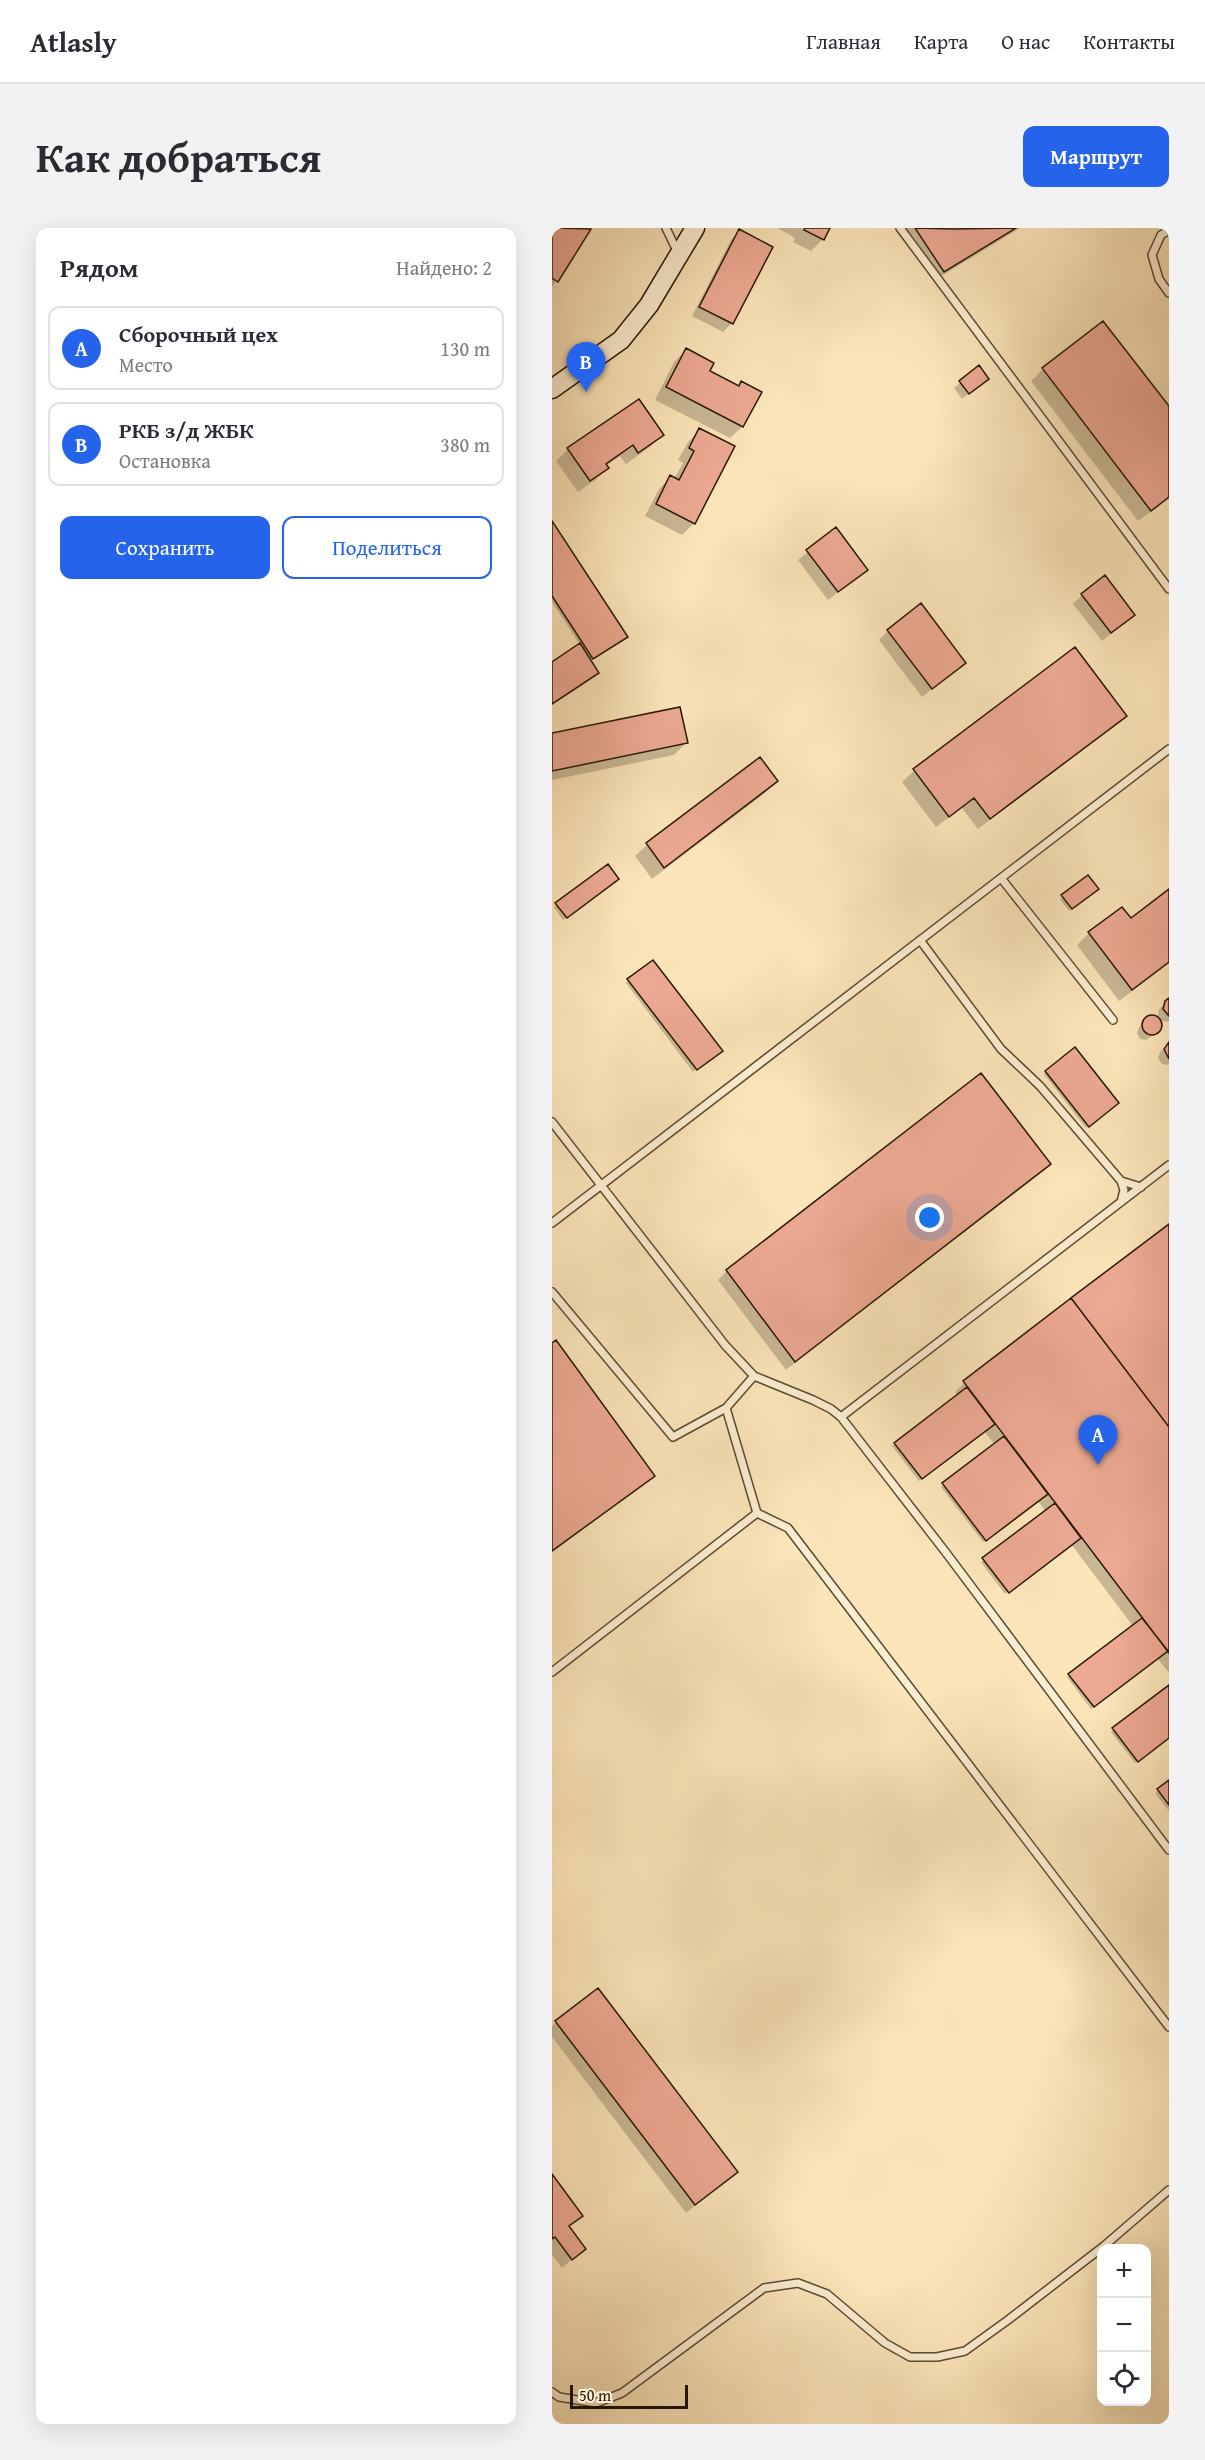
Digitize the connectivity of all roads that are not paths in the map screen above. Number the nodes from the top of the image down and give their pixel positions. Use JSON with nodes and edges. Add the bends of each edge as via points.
{"nodes":[{"id":1,"x":666,"y":228,"type":"edge"},
{"id":2,"x":695,"y":228,"type":"edge"},
{"id":3,"x":900,"y":228,"type":"edge"},
{"id":4,"x":1169,"y":230,"type":"edge"},
{"id":5,"x":679,"y":255,"type":"junction"},
{"id":6,"x":1169,"y":293,"type":"edge"},
{"id":7,"x":552,"y":389,"type":"edge"},
{"id":8,"x":1169,"y":589,"type":"edge"},
{"id":9,"x":1169,"y":749,"type":"edge"},
{"id":10,"x":1001,"y":878,"type":"junction"},
{"id":11,"x":920,"y":940,"type":"junction"},
{"id":12,"x":1113,"y":1020,"type":"dead end"},
{"id":13,"x":552,"y":1122,"type":"edge"},
{"id":14,"x":1169,"y":1165,"type":"edge"},
{"id":15,"x":1121,"y":1181,"type":"junction"},
{"id":16,"x":602,"y":1184,"type":"junction"},
{"id":17,"x":1141,"y":1186,"type":"junction"},
{"id":18,"x":1121,"y":1202,"type":"junction"},
{"id":19,"x":552,"y":1223,"type":"edge"},
{"id":20,"x":552,"y":1292,"type":"edge"},
{"id":21,"x":754,"y":1376,"type":"junction"},
{"id":22,"x":726,"y":1408,"type":"junction"},
{"id":23,"x":841,"y":1417,"type":"junction"},
{"id":24,"x":757,"y":1513,"type":"junction"},
{"id":25,"x":552,"y":1672,"type":"edge"},
{"id":26,"x":1169,"y":1850,"type":"edge"},
{"id":27,"x":1169,"y":2027,"type":"edge"},
{"id":28,"x":1169,"y":2190,"type":"edge"},
{"id":29,"x":552,"y":2392,"type":"edge"}],
"edges":[{"from":1,"to":5,"type":"lane"},
{"from":2,"to":5,"type":"main road"},
{"from":3,"to":8,"type":"lane"},
{"from":4,"to":6,"type":"lane","via":[[1161,236],[1152,255],[1159,279]]},
{"from":5,"to":7,"type":"main road","via":[[649,305],[621,340]]},
{"from":9,"to":10,"type":"lane"},
{"from":10,"to":11,"type":"lane"},
{"from":10,"to":12,"type":"lane"},
{"from":11,"to":15,"type":"lane","via":[[1001,1049],[1040,1086]]},
{"from":11,"to":16,"type":"lane"},
{"from":13,"to":16,"type":"lane"},
{"from":14,"to":17,"type":"lane"},
{"from":15,"to":17,"type":"lane"},
{"from":15,"to":18,"type":"lane"},
{"from":16,"to":19,"type":"lane"},
{"from":16,"to":21,"type":"lane","via":[[725,1345]]},
{"from":17,"to":18,"type":"lane"},
{"from":18,"to":23,"type":"lane"},
{"from":20,"to":22,"type":"lane","via":[[673,1437]]},
{"from":21,"to":22,"type":"lane"},
{"from":21,"to":23,"type":"lane","via":[[813,1400]]},
{"from":22,"to":24,"type":"lane"},
{"from":23,"to":26,"type":"lane"},
{"from":24,"to":25,"type":"lane"},
{"from":24,"to":27,"type":"lane","via":[[788,1528]]},
{"from":28,"to":29,"type":"lane","via":[[1095,2253],[965,2351],[910,2357],[885,2343],[827,2294],[798,2283],[764,2288],[622,2393],[596,2403]]}]}
